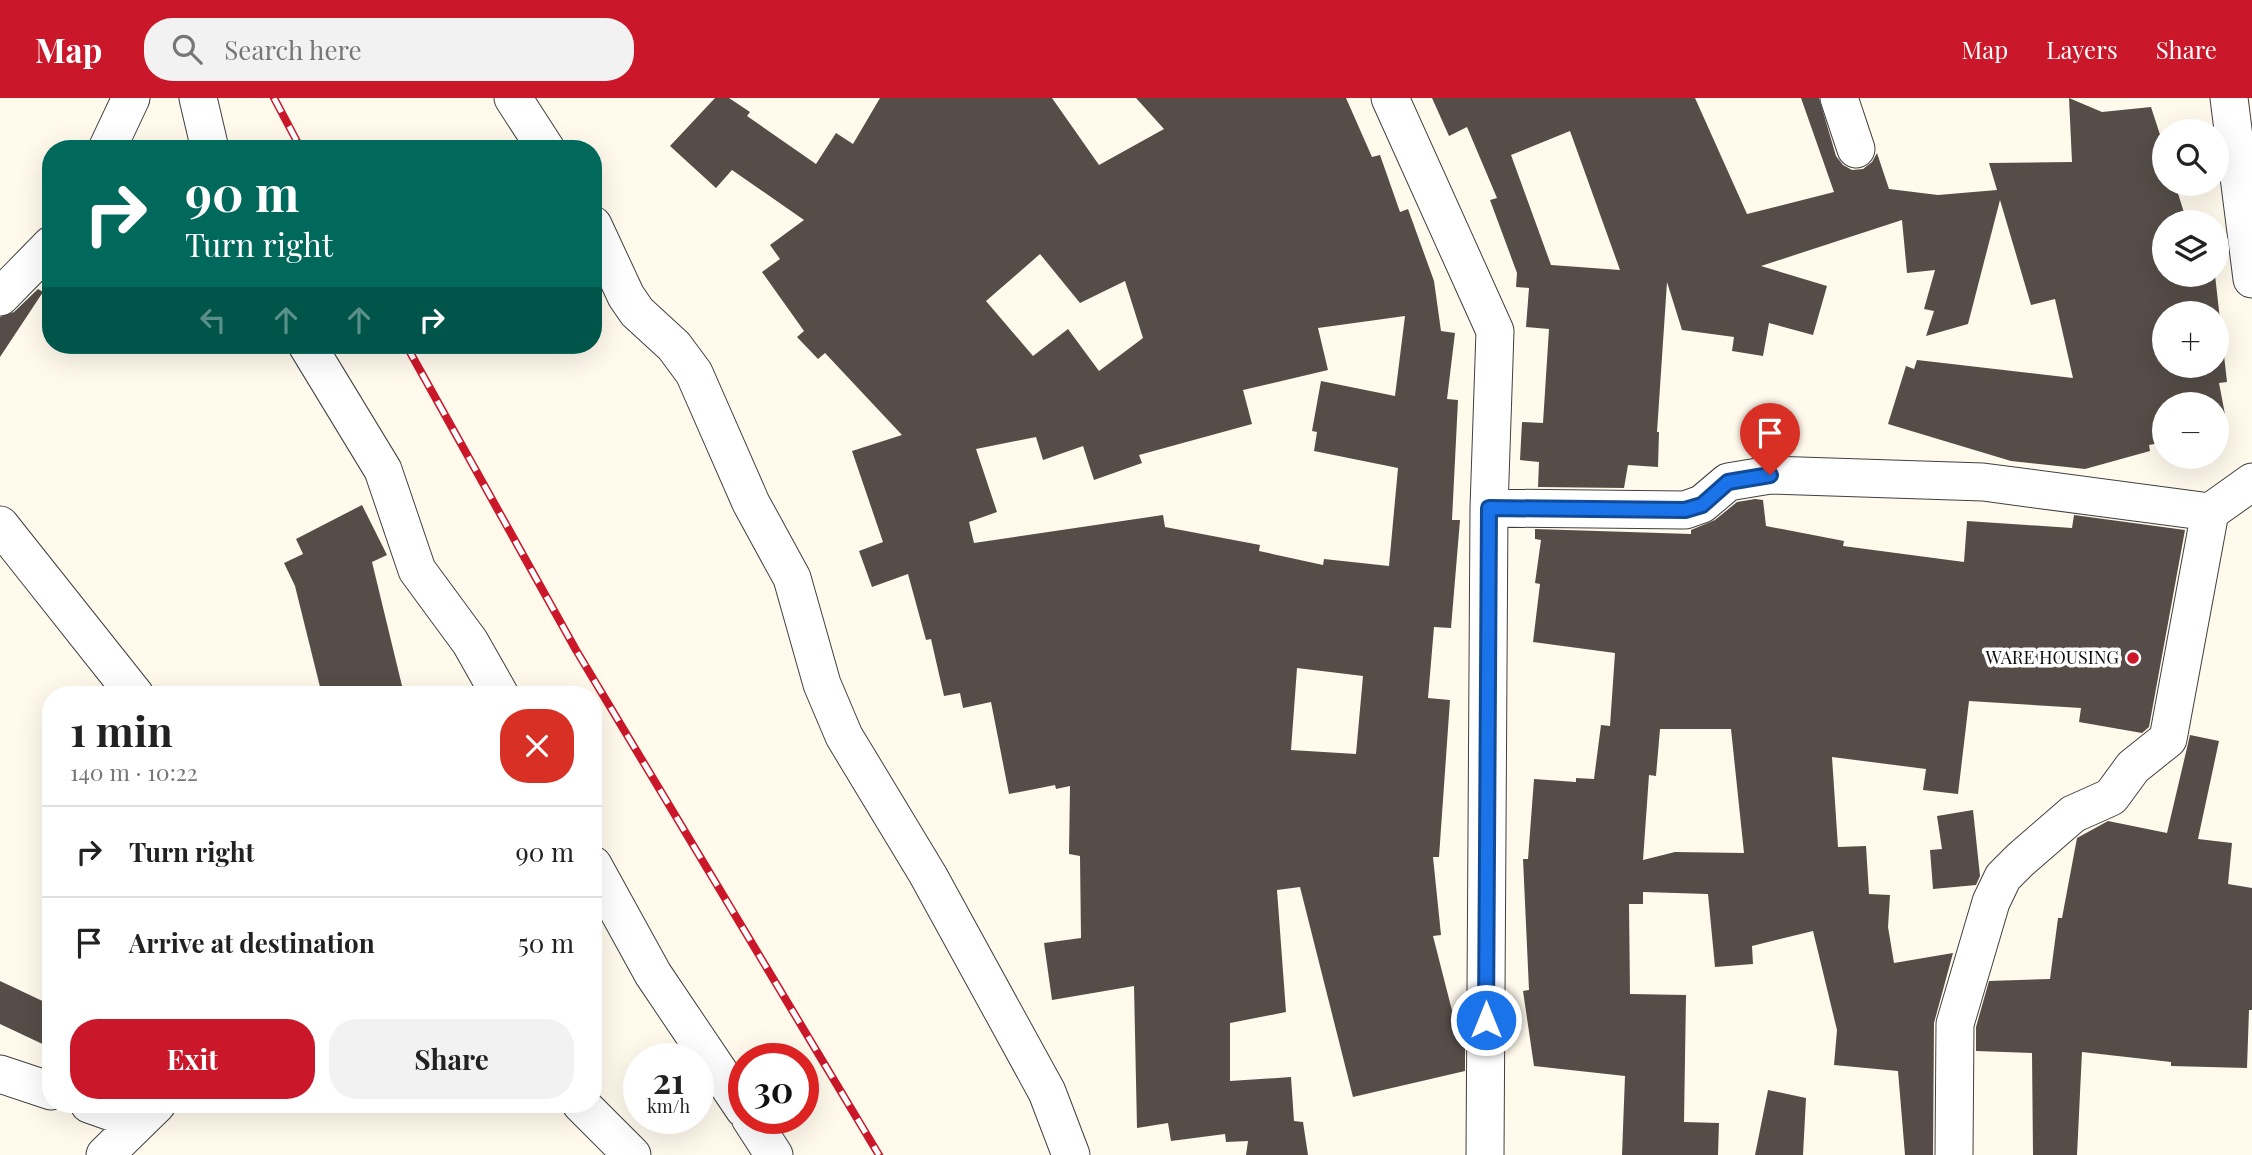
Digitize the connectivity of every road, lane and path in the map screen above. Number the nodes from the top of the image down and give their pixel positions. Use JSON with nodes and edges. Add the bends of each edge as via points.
{"nodes":[{"id":1,"x":131,"y":98,"type":"edge"},
{"id":2,"x":198,"y":98,"type":"edge"},
{"id":3,"x":513,"y":98,"type":"edge"},
{"id":4,"x":1390,"y":98,"type":"edge"},
{"id":5,"x":1839,"y":98,"type":"edge"},
{"id":6,"x":2229,"y":98,"type":"edge"},
{"id":7,"x":111,"y":140,"type":"edge"},
{"id":8,"x":208,"y":140,"type":"edge"},
{"id":9,"x":540,"y":140,"type":"edge"},
{"id":10,"x":1856,"y":149,"type":"dead end"},
{"id":11,"x":602,"y":244,"type":"edge"},
{"id":12,"x":42,"y":254,"type":"edge"},
{"id":13,"x":2252,"y":279,"type":"edge"},
{"id":14,"x":0,"y":297,"type":"edge"},
{"id":15,"x":312,"y":354,"type":"edge"},
{"id":16,"x":2252,"y":482,"type":"edge"},
{"id":17,"x":1489,"y":508,"type":"junction"},
{"id":18,"x":2210,"y":512,"type":"junction"},
{"id":19,"x":0,"y":525,"type":"edge"},
{"id":20,"x":128,"y":686,"type":"edge"},
{"id":21,"x":495,"y":686,"type":"edge"},
{"id":22,"x":602,"y":881,"type":"edge"},
{"id":23,"x":0,"y":1074,"type":"edge"},
{"id":24,"x":728,"y":1085,"type":"edge"},
{"id":25,"x":42,"y":1088,"type":"edge"},
{"id":26,"x":146,"y":1113,"type":"edge"},
{"id":27,"x":590,"y":1113,"type":"edge"},
{"id":28,"x":760,"y":1134,"type":"edge"},
{"id":29,"x":105,"y":1155,"type":"edge"},
{"id":30,"x":632,"y":1155,"type":"edge"},
{"id":31,"x":774,"y":1155,"type":"edge"},
{"id":32,"x":1070,"y":1155,"type":"edge"},
{"id":33,"x":1485,"y":1155,"type":"edge"},
{"id":34,"x":1954,"y":1155,"type":"edge"}],
"edges":[{"from":1,"to":7,"type":"street"},
{"from":2,"to":8,"type":"street"},
{"from":3,"to":9,"type":"street"},
{"from":4,"to":17,"type":"street","via":[[1496,331]]},
{"from":5,"to":10,"type":"street"},
{"from":6,"to":13,"type":"street"},
{"from":11,"to":32,"type":"street","via":[[637,312],[674,346],[694,373],[751,503],[792,578],[822,684],[844,736],[928,875],[1047,1092]]},
{"from":12,"to":14,"type":"street"},
{"from":15,"to":21,"type":"street","via":[[383,470],[417,570],[470,642]]},
{"from":16,"to":18,"type":"street"},
{"from":17,"to":18,"type":"street","via":[[1685,510],[1702,505],[1728,482],[1770,475],[1983,482]]},
{"from":17,"to":33,"type":"street"},
{"from":18,"to":34,"type":"street","via":[[2168,739],[2133,767],[2110,797],[2073,814],[2020,860],[2003,877],[1991,902],[1955,1024]]},
{"from":19,"to":20,"type":"street"},
{"from":22,"to":24,"type":"street","via":[[653,974]]},
{"from":23,"to":25,"type":"street"},
{"from":26,"to":29,"type":"street"},
{"from":27,"to":30,"type":"street"},
{"from":28,"to":31,"type":"street"}]}
